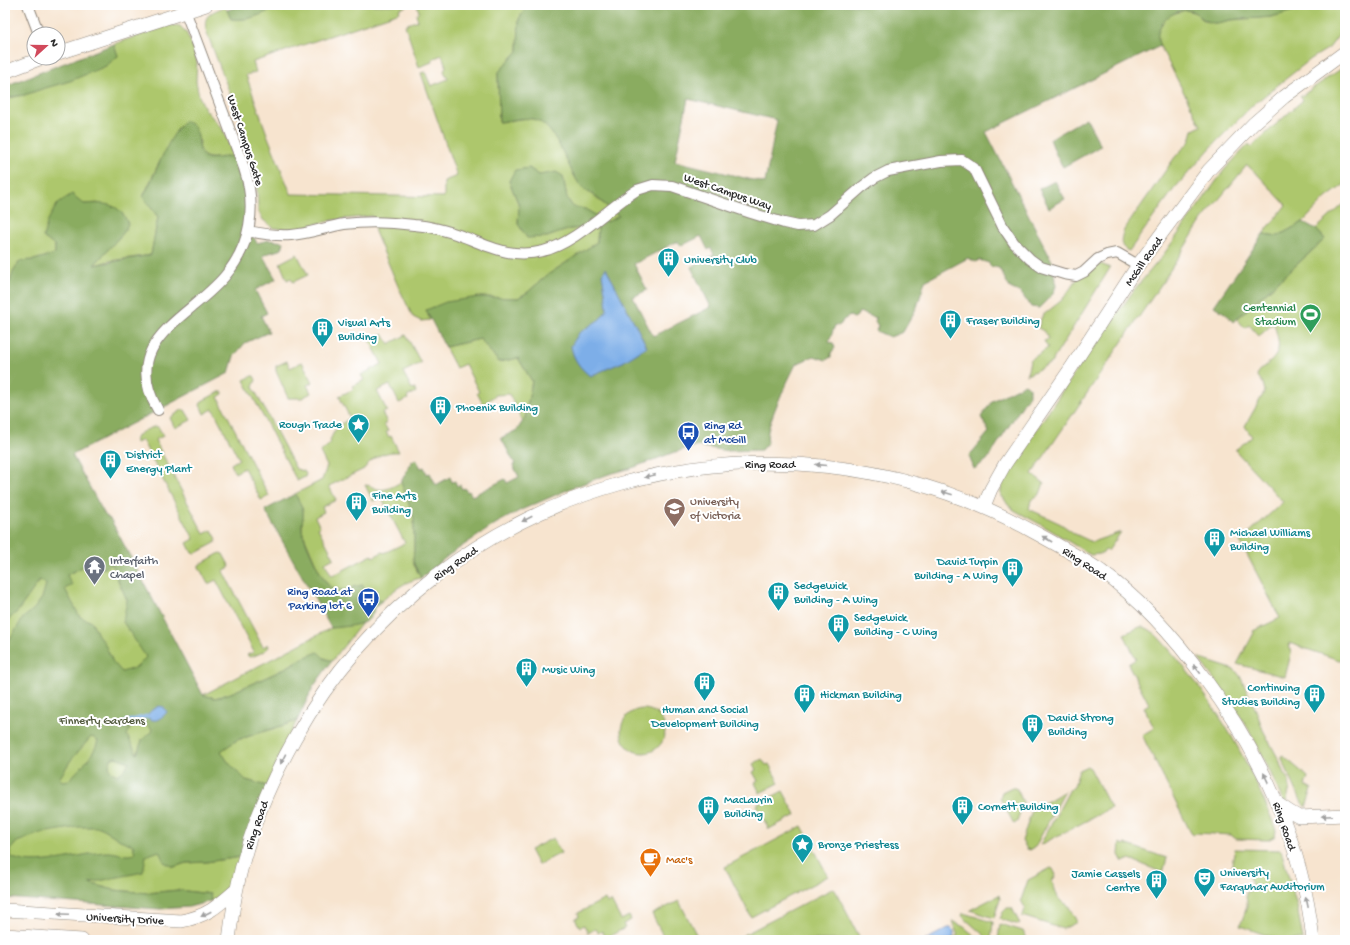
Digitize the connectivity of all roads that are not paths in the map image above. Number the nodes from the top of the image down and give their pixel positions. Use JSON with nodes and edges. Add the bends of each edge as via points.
{"nodes":[{"id":1,"x":28,"y":5,"type":"edge"},
{"id":2,"x":206,"y":5,"type":"edge"},
{"id":3,"x":184,"y":9,"type":"edge"},
{"id":4,"x":36,"y":26,"type":"edge"},
{"id":5,"x":66,"y":50,"type":"edge"},
{"id":6,"x":1345,"y":52,"type":"edge"},
{"id":7,"x":26,"y":64,"type":"edge"},
{"id":8,"x":5,"y":72,"type":"edge"},
{"id":9,"x":248,"y":231,"type":"junction"},
{"id":10,"x":1138,"y":265,"type":"junction"},
{"id":11,"x":158,"y":410,"type":"dead end"},
{"id":12,"x":984,"y":506,"type":"junction"},
{"id":13,"x":1278,"y":804,"type":"junction"},
{"id":14,"x":1345,"y":815,"type":"edge"},
{"id":15,"x":236,"y":890,"type":"junction"},
{"id":16,"x":5,"y":910,"type":"edge"},
{"id":17,"x":5,"y":935,"type":"edge"},
{"id":18,"x":82,"y":940,"type":"edge"},
{"id":19,"x":230,"y":940,"type":"edge"},
{"id":20,"x":1313,"y":940,"type":"edge"}],
"edges":[{"from":1,"to":4,"type":"street"},
{"from":2,"to":3,"type":"street"},
{"from":3,"to":5,"type":"street"},
{"from":3,"to":9,"type":"street","name":"West Campus Gate","via":[[248,180],[251,205]]},
{"from":6,"to":10,"type":"street","name":"McGill Road","via":[[1284,97],[1253,124],[1191,194]]},
{"from":7,"to":8,"type":"street"},
{"from":9,"to":10,"type":"street","name":"West Campus Way","via":[[266,235],[292,235],[345,224],[415,225],[449,232],[498,250],[517,254],[529,253],[552,248],[567,241],[637,190],[662,185],[688,190],[784,223],[798,226],[814,225],[868,183],[888,172],[941,161],[962,160],[974,168],[1003,228],[1014,243],[1041,268],[1076,276],[1098,259],[1117,253]]},
{"from":9,"to":11,"type":"street","name":"West Campus Gate","via":[[239,256],[223,278],[169,326],[153,346],[146,374],[150,394]]},
{"from":10,"to":12,"type":"street","name":"McGill Road","via":[[1005,464]]},
{"from":13,"to":12,"type":"street","name":"Ring Road","one_way":true,"via":[[1262,768],[1238,726],[1195,665],[1150,614],[1101,571]]},
{"from":12,"to":15,"type":"street","name":"Ring Road","one_way":true,"via":[[894,477],[836,467],[747,463],[682,470],[632,480],[573,499],[513,526],[471,551],[402,603],[337,674],[302,725],[271,783],[249,840]]},
{"from":14,"to":13,"type":"street","one_way":true,"via":[[1299,816]]},
{"from":20,"to":13,"type":"street","name":"Ring Road","one_way":true,"via":[[1302,880]]},
{"from":15,"to":16,"type":"street","name":"University Drive","one_way":true,"via":[[209,913],[181,921]]},
{"from":15,"to":19,"type":"street","name":"Ring Road"},
{"from":17,"to":18,"type":"street","name":"University Drive"}]}
